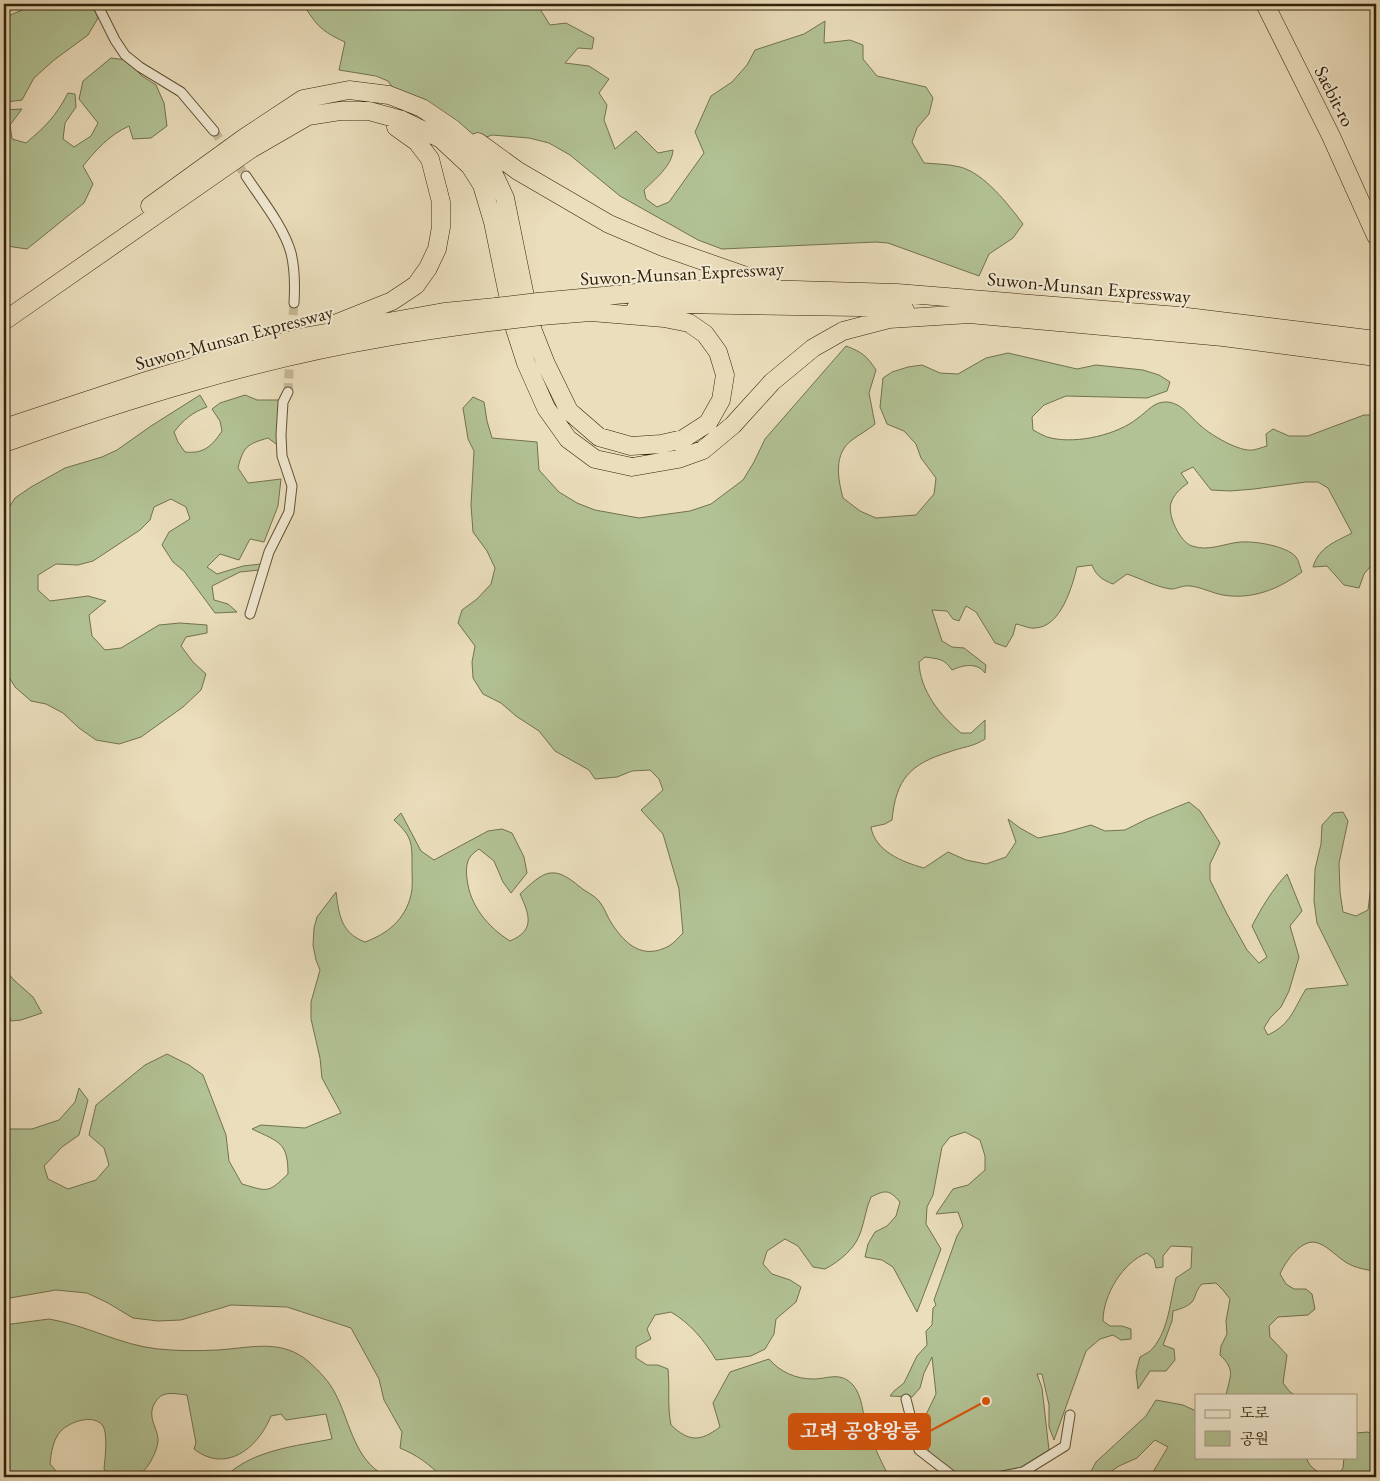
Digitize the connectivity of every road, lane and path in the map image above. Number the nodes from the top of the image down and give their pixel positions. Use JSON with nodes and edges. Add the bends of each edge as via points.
{"nodes":[{"id":1,"x":96,"y":4,"type":"edge"},
{"id":2,"x":1264,"y":4,"type":"edge"},
{"id":3,"x":1278,"y":4,"type":"edge"},
{"id":4,"x":354,"y":111,"type":"junction"},
{"id":5,"x":453,"y":128,"type":"junction"},
{"id":6,"x":214,"y":131,"type":"tunnel mouth"},
{"id":7,"x":1337,"y":136,"type":"junction"},
{"id":8,"x":1346,"y":154,"type":"junction"},
{"id":9,"x":246,"y":176,"type":"tunnel mouth"},
{"id":10,"x":1376,"y":206,"type":"edge"},
{"id":11,"x":1376,"y":236,"type":"edge"},
{"id":12,"x":784,"y":289,"type":"junction"},
{"id":13,"x":294,"y":303,"type":"tunnel mouth"},
{"id":14,"x":4,"y":308,"type":"edge"},
{"id":15,"x":540,"y":309,"type":"junction"},
{"id":16,"x":591,"y":312,"type":"junction"},
{"id":17,"x":497,"y":314,"type":"junction"},
{"id":18,"x":970,"y":314,"type":"junction"},
{"id":19,"x":4,"y":321,"type":"edge"},
{"id":20,"x":303,"y":337,"type":"junction"},
{"id":21,"x":1376,"y":340,"type":"edge"},
{"id":22,"x":1376,"y":357,"type":"edge"},
{"id":23,"x":288,"y":392,"type":"tunnel mouth"},
{"id":24,"x":4,"y":428,"type":"edge"},
{"id":25,"x":4,"y":444,"type":"edge"},
{"id":26,"x":250,"y":614,"type":"dead end"},
{"id":27,"x":906,"y":1399,"type":"dead end"},
{"id":28,"x":1070,"y":1414,"type":"dead end"},
{"id":29,"x":1027,"y":1474,"type":"edge"},
{"id":30,"x":954,"y":1477,"type":"edge"},
{"id":31,"x":997,"y":1477,"type":"edge"}],
"edges":[{"from":1,"to":6,"type":"street","via":[[125,55],[140,68],[181,92]]},
{"from":2,"to":7,"type":"highway","name":"Saebit-ro"},
{"from":3,"to":7,"type":"highway","name":"Saebit-ro"},
{"from":4,"to":18,"type":"highway","via":[[370,111],[402,120],[441,140],[470,166],[482,185],[493,222],[515,329],[526,363],[546,408],[568,439],[595,459],[632,467],[678,459],[703,450],[733,425],[772,382],[813,348],[843,331],[889,319]]},
{"from":4,"to":19,"type":"highway","via":[[308,116],[251,149]]},
{"from":4,"to":20,"type":"highway","via":[[391,124],[417,142],[430,159],[441,202],[437,249],[416,285],[392,301]]},
{"from":5,"to":12,"type":"highway","via":[[485,146],[518,171],[609,224],[663,247]]},
{"from":5,"to":14,"type":"highway","via":[[422,108],[389,95],[349,90],[303,99]]},
{"from":5,"to":16,"type":"highway","via":[[490,166],[505,198],[531,326],[569,411],[599,437],[631,446],[683,439],[708,423],[721,400],[725,375],[718,352],[705,334],[689,323],[664,318]]},
{"from":7,"to":8,"type":"highway","name":"Saebit-ro"},
{"from":8,"to":10,"type":"highway","name":"Saebit-ro"},
{"from":8,"to":11,"type":"highway","name":"Saebit-ro"},
{"from":9,"to":13,"type":"street","via":[[288,244],[294,267]]},
{"from":12,"to":15,"type":"highway","name":"Suwon-Munsan Expressway","via":[[725,288],[636,293]]},
{"from":12,"to":21,"type":"highway","name":"Suwon-Munsan Expressway","via":[[991,300],[1188,317]]},
{"from":15,"to":16,"type":"highway","name":"Suwon-Munsan Expressway"},
{"from":15,"to":17,"type":"highway","name":"Suwon-Munsan Expressway","bridge":true},
{"from":16,"to":18,"type":"highway","name":"Suwon-Munsan Expressway","via":[[676,304],[858,307]]},
{"from":17,"to":20,"type":"highway","name":"Suwon-Munsan Expressway","via":[[444,312]]},
{"from":17,"to":25,"type":"highway","name":"Suwon-Munsan Expressway","via":[[282,359],[152,393]]},
{"from":18,"to":22,"type":"highway","name":"Suwon-Munsan Expressway","via":[[1223,337]]},
{"from":20,"to":24,"type":"highway","name":"Suwon-Munsan Expressway","via":[[149,380]]},
{"from":23,"to":26,"type":"street","via":[[283,402],[281,435],[282,456],[292,486],[289,512],[269,552]]},
{"from":27,"to":30,"type":"street","via":[[919,1450]]},
{"from":28,"to":29,"type":"street","via":[[1065,1446]]},
{"from":29,"to":31,"type":"street"}]}
